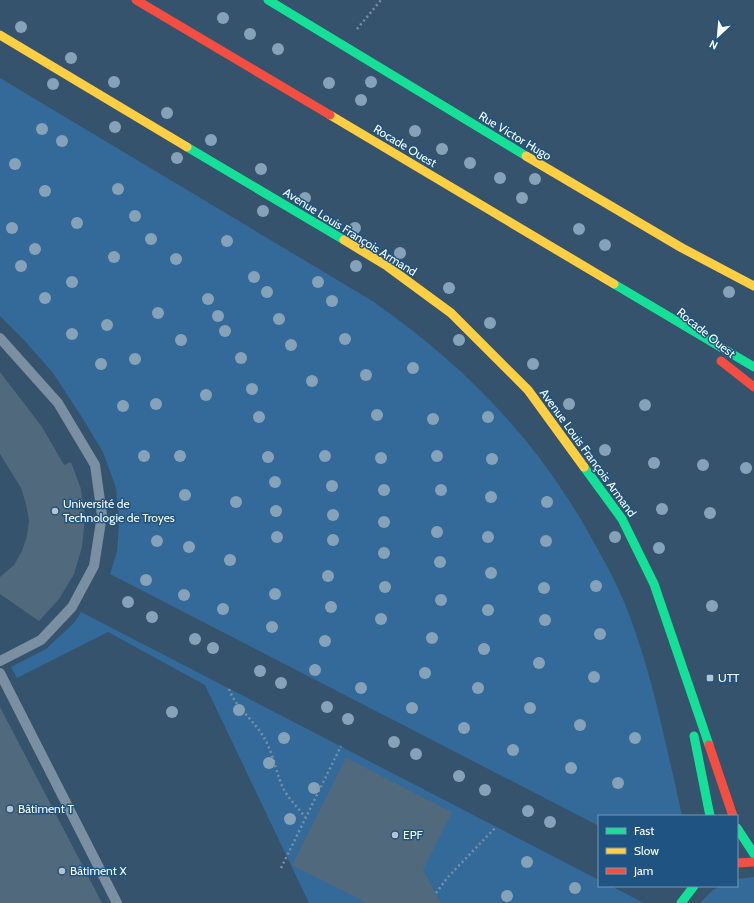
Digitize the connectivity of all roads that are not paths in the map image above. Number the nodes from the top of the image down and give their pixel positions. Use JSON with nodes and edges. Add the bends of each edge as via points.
{"nodes":[{"id":1,"x":136,"y":0,"type":"edge"},
{"id":2,"x":268,"y":0,"type":"edge"},
{"id":3,"x":0,"y":35,"type":"edge"},
{"id":4,"x":754,"y":286,"type":"edge"},
{"id":5,"x":661,"y":313,"type":"junction"},
{"id":6,"x":0,"y":338,"type":"edge"},
{"id":7,"x":754,"y":367,"type":"edge"},
{"id":8,"x":754,"y":387,"type":"edge"},
{"id":9,"x":678,"y":655,"type":"junction"},
{"id":10,"x":0,"y":661,"type":"edge"},
{"id":11,"x":0,"y":673,"type":"edge"},
{"id":12,"x":710,"y":815,"type":"edge"},
{"id":13,"x":733,"y":815,"type":"edge"},
{"id":14,"x":738,"y":830,"type":"edge"},
{"id":15,"x":754,"y":854,"type":"edge"},
{"id":16,"x":754,"y":862,"type":"edge"},
{"id":17,"x":738,"y":863,"type":"edge"},
{"id":18,"x":693,"y":887,"type":"edge"},
{"id":19,"x":117,"y":903,"type":"edge"},
{"id":20,"x":681,"y":903,"type":"edge"}],
"edges":[{"from":1,"to":5,"type":"street","name":"Rocade Ouest"},
{"from":2,"to":4,"type":"street","name":"Rue Victor Hugo","via":[[649,229]]},
{"from":3,"to":9,"type":"street","name":"Avenue Louis François Armand","via":[[387,266],[451,313],[528,390],[622,519],[654,584]]},
{"from":5,"to":7,"type":"street","name":"Rocade Ouest"},
{"from":5,"to":8,"type":"street","name":"Rocade Ouest"},
{"from":6,"to":10,"type":"lane","via":[[58,402],[95,465],[102,515],[94,566],[72,607],[41,640]]},
{"from":9,"to":12,"type":"street","name":"Avenue Louis François Armand"},
{"from":9,"to":13,"type":"street","name":"Avenue Louis François Armand"},
{"from":11,"to":19,"type":"lane"},
{"from":14,"to":15,"type":"street"},
{"from":16,"to":17,"type":"street"},
{"from":18,"to":20,"type":"street"}]}
